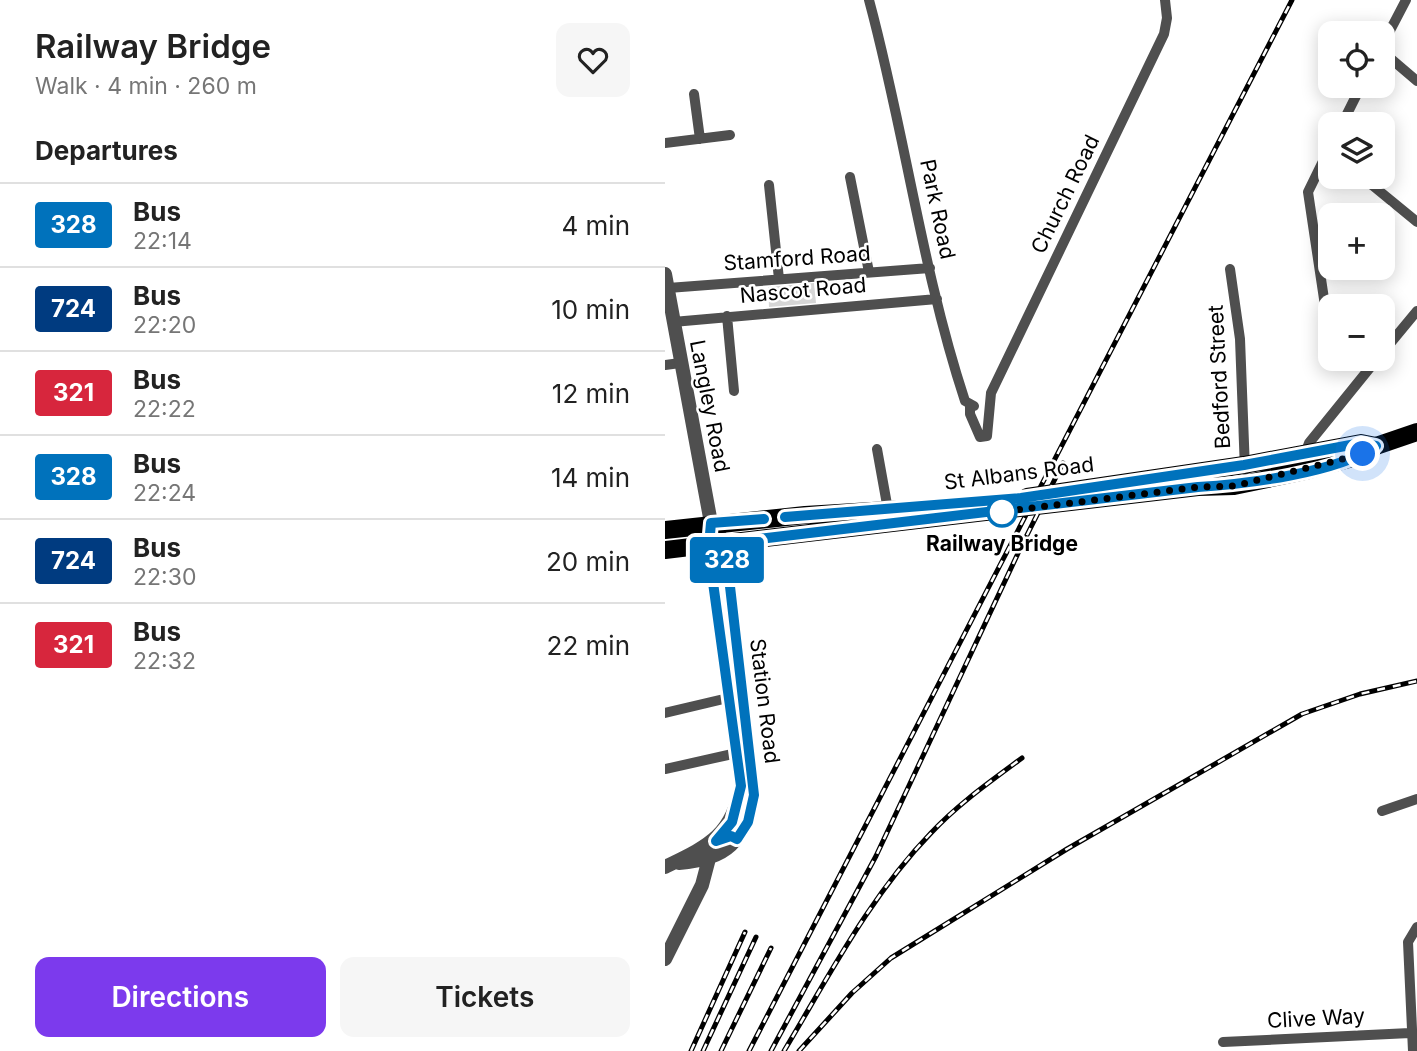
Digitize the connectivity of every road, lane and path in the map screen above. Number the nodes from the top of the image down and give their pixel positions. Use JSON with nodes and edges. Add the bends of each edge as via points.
{"nodes":[{"id":1,"x":869,"y":0,"type":"edge"},
{"id":2,"x":1165,"y":0,"type":"edge"},
{"id":3,"x":1406,"y":0,"type":"edge"},
{"id":4,"x":1395,"y":21,"type":"edge"},
{"id":5,"x":1395,"y":62,"type":"edge"},
{"id":6,"x":1417,"y":81,"type":"edge"},
{"id":7,"x":694,"y":94,"type":"dead end"},
{"id":8,"x":730,"y":135,"type":"dead end"},
{"id":9,"x":700,"y":139,"type":"junction"},
{"id":10,"x":665,"y":143,"type":"edge"},
{"id":11,"x":1318,"y":174,"type":"edge"},
{"id":12,"x":850,"y":177,"type":"dead end"},
{"id":13,"x":769,"y":185,"type":"dead end"},
{"id":14,"x":1377,"y":189,"type":"edge"},
{"id":15,"x":1417,"y":222,"type":"edge"},
{"id":16,"x":930,"y":268,"type":"junction"},
{"id":17,"x":1230,"y":269,"type":"dead end"},
{"id":18,"x":869,"y":272,"type":"junction"},
{"id":19,"x":779,"y":279,"type":"junction"},
{"id":20,"x":666,"y":281,"type":"edge"},
{"id":21,"x":1323,"y":294,"type":"edge"},
{"id":22,"x":937,"y":299,"type":"junction"},
{"id":23,"x":1417,"y":311,"type":"edge"},
{"id":24,"x":727,"y":316,"type":"junction"},
{"id":25,"x":673,"y":322,"type":"junction"},
{"id":26,"x":1395,"y":338,"type":"edge"},
{"id":27,"x":680,"y":363,"type":"junction"},
{"id":28,"x":665,"y":365,"type":"edge"},
{"id":29,"x":1367,"y":371,"type":"edge"},
{"id":30,"x":733,"y":391,"type":"dead end"},
{"id":31,"x":987,"y":404,"type":"junction"},
{"id":32,"x":970,"y":406,"type":"junction"},
{"id":33,"x":1417,"y":432,"type":"edge"},
{"id":34,"x":1376,"y":446,"type":"junction"},
{"id":35,"x":877,"y":449,"type":"dead end"},
{"id":36,"x":1305,"y":454,"type":"junction"},
{"id":37,"x":1244,"y":465,"type":"junction"},
{"id":38,"x":1319,"y":467,"type":"junction"},
{"id":39,"x":1247,"y":483,"type":"junction"},
{"id":40,"x":1053,"y":499,"type":"junction"},
{"id":41,"x":1018,"y":504,"type":"junction"},
{"id":42,"x":888,"y":510,"type":"junction"},
{"id":43,"x":665,"y":530,"type":"edge"},
{"id":44,"x":714,"y":536,"type":"junction"},
{"id":45,"x":665,"y":537,"type":"edge"},
{"id":46,"x":665,"y":550,"type":"edge"},
{"id":47,"x":728,"y":698,"type":"junction"},
{"id":48,"x":665,"y":713,"type":"edge"},
{"id":49,"x":737,"y":753,"type":"junction"},
{"id":50,"x":665,"y":769,"type":"edge"},
{"id":51,"x":1417,"y":799,"type":"edge"},
{"id":52,"x":1382,"y":811,"type":"dead end"},
{"id":53,"x":716,"y":841,"type":"junction"},
{"id":54,"x":708,"y":858,"type":"junction"},
{"id":55,"x":692,"y":862,"type":"junction"},
{"id":56,"x":669,"y":865,"type":"edge"},
{"id":57,"x":702,"y":885,"type":"junction"},
{"id":58,"x":1417,"y":927,"type":"edge"},
{"id":59,"x":665,"y":959,"type":"edge"},
{"id":60,"x":1410,"y":1033,"type":"junction"},
{"id":61,"x":1223,"y":1042,"type":"dead end"},
{"id":62,"x":1413,"y":1051,"type":"edge"}],
"edges":[{"from":1,"to":16,"type":"street","name":"Park Road"},
{"from":2,"to":31,"type":"street","name":"Church Road","via":[[1164,34]]},
{"from":3,"to":4,"type":"street"},
{"from":5,"to":6,"type":"street"},
{"from":7,"to":9,"type":"street"},
{"from":8,"to":9,"type":"street"},
{"from":9,"to":10,"type":"street"},
{"from":11,"to":21,"type":"street","via":[[1308,198]]},
{"from":12,"to":18,"type":"street"},
{"from":13,"to":19,"type":"street"},
{"from":14,"to":15,"type":"street"},
{"from":16,"to":18,"type":"street","name":"Stamford Road"},
{"from":16,"to":22,"type":"street","name":"Park Road"},
{"from":17,"to":37,"type":"street","name":"Bedford Street","via":[[1240,339]]},
{"from":18,"to":19,"type":"street","name":"Stamford Road"},
{"from":19,"to":20,"type":"street","name":"Stamford Road"},
{"from":20,"to":25,"type":"street","name":"Langley Road"},
{"from":22,"to":24,"type":"street","name":"Nascot Road"},
{"from":22,"to":32,"type":"street","name":"Park Road","via":[[946,343]]},
{"from":23,"to":26,"type":"street"},
{"from":24,"to":25,"type":"street","name":"Nascot Road"},
{"from":24,"to":30,"type":"street"},
{"from":25,"to":27,"type":"street","name":"Langley Road"},
{"from":27,"to":28,"type":"street"},
{"from":27,"to":44,"type":"street","name":"Langley Road"},
{"from":29,"to":36,"type":"street"},
{"from":31,"to":32,"type":"street"},
{"from":31,"to":32,"type":"street","name":"Park Road","via":[[989,422],[983,438],[977,433]]},
{"from":33,"to":34,"type":"main road","name":"St Albans Road"},
{"from":34,"to":36,"type":"main road","name":"St Albans Road","via":[[1361,443]]},
{"from":34,"to":38,"type":"main road","name":"St Albans Road"},
{"from":35,"to":42,"type":"street"},
{"from":36,"to":37,"type":"main road","name":"St Albans Road"},
{"from":36,"to":38,"type":"main road"},
{"from":37,"to":39,"type":"street","name":"Bedford Street"},
{"from":37,"to":40,"type":"main road","name":"St Albans Road"},
{"from":38,"to":39,"type":"main road","name":"St Albans Road"},
{"from":39,"to":40,"type":"main road","name":"St Albans Road"},
{"from":40,"to":41,"type":"main road","name":"St Albans Road"},
{"from":41,"to":42,"type":"main road","name":"St Albans Road"},
{"from":41,"to":44,"type":"main road","name":"St Albans Road","via":[[792,534]]},
{"from":42,"to":44,"type":"main road","name":"St Albans Road"},
{"from":43,"to":44,"type":"main road","name":"St Albans Road"},
{"from":44,"to":45,"type":"main road"},
{"from":44,"to":46,"type":"main road","name":"St Albans Road"},
{"from":44,"to":47,"type":"street","name":"Station Road"},
{"from":44,"to":54,"type":"street","name":"Station Road","via":[[754,795],[748,822],[737,839],[725,852]]},
{"from":47,"to":48,"type":"street"},
{"from":47,"to":49,"type":"street","name":"Station Road"},
{"from":49,"to":50,"type":"street"},
{"from":49,"to":53,"type":"street","name":"Station Road","via":[[738,803],[732,822]]},
{"from":51,"to":52,"type":"street"},
{"from":53,"to":54,"type":"street"},
{"from":53,"to":56,"type":"street","name":"Station Road"},
{"from":54,"to":55,"type":"street","name":"Station Road"},
{"from":54,"to":57,"type":"street"},
{"from":55,"to":56,"type":"street","name":"Station Road"},
{"from":55,"to":57,"type":"street"},
{"from":57,"to":59,"type":"street"},
{"from":58,"to":60,"type":"street","via":[[1408,942]]},
{"from":60,"to":61,"type":"street","name":"Clive Way"},
{"from":60,"to":62,"type":"street"}]}
